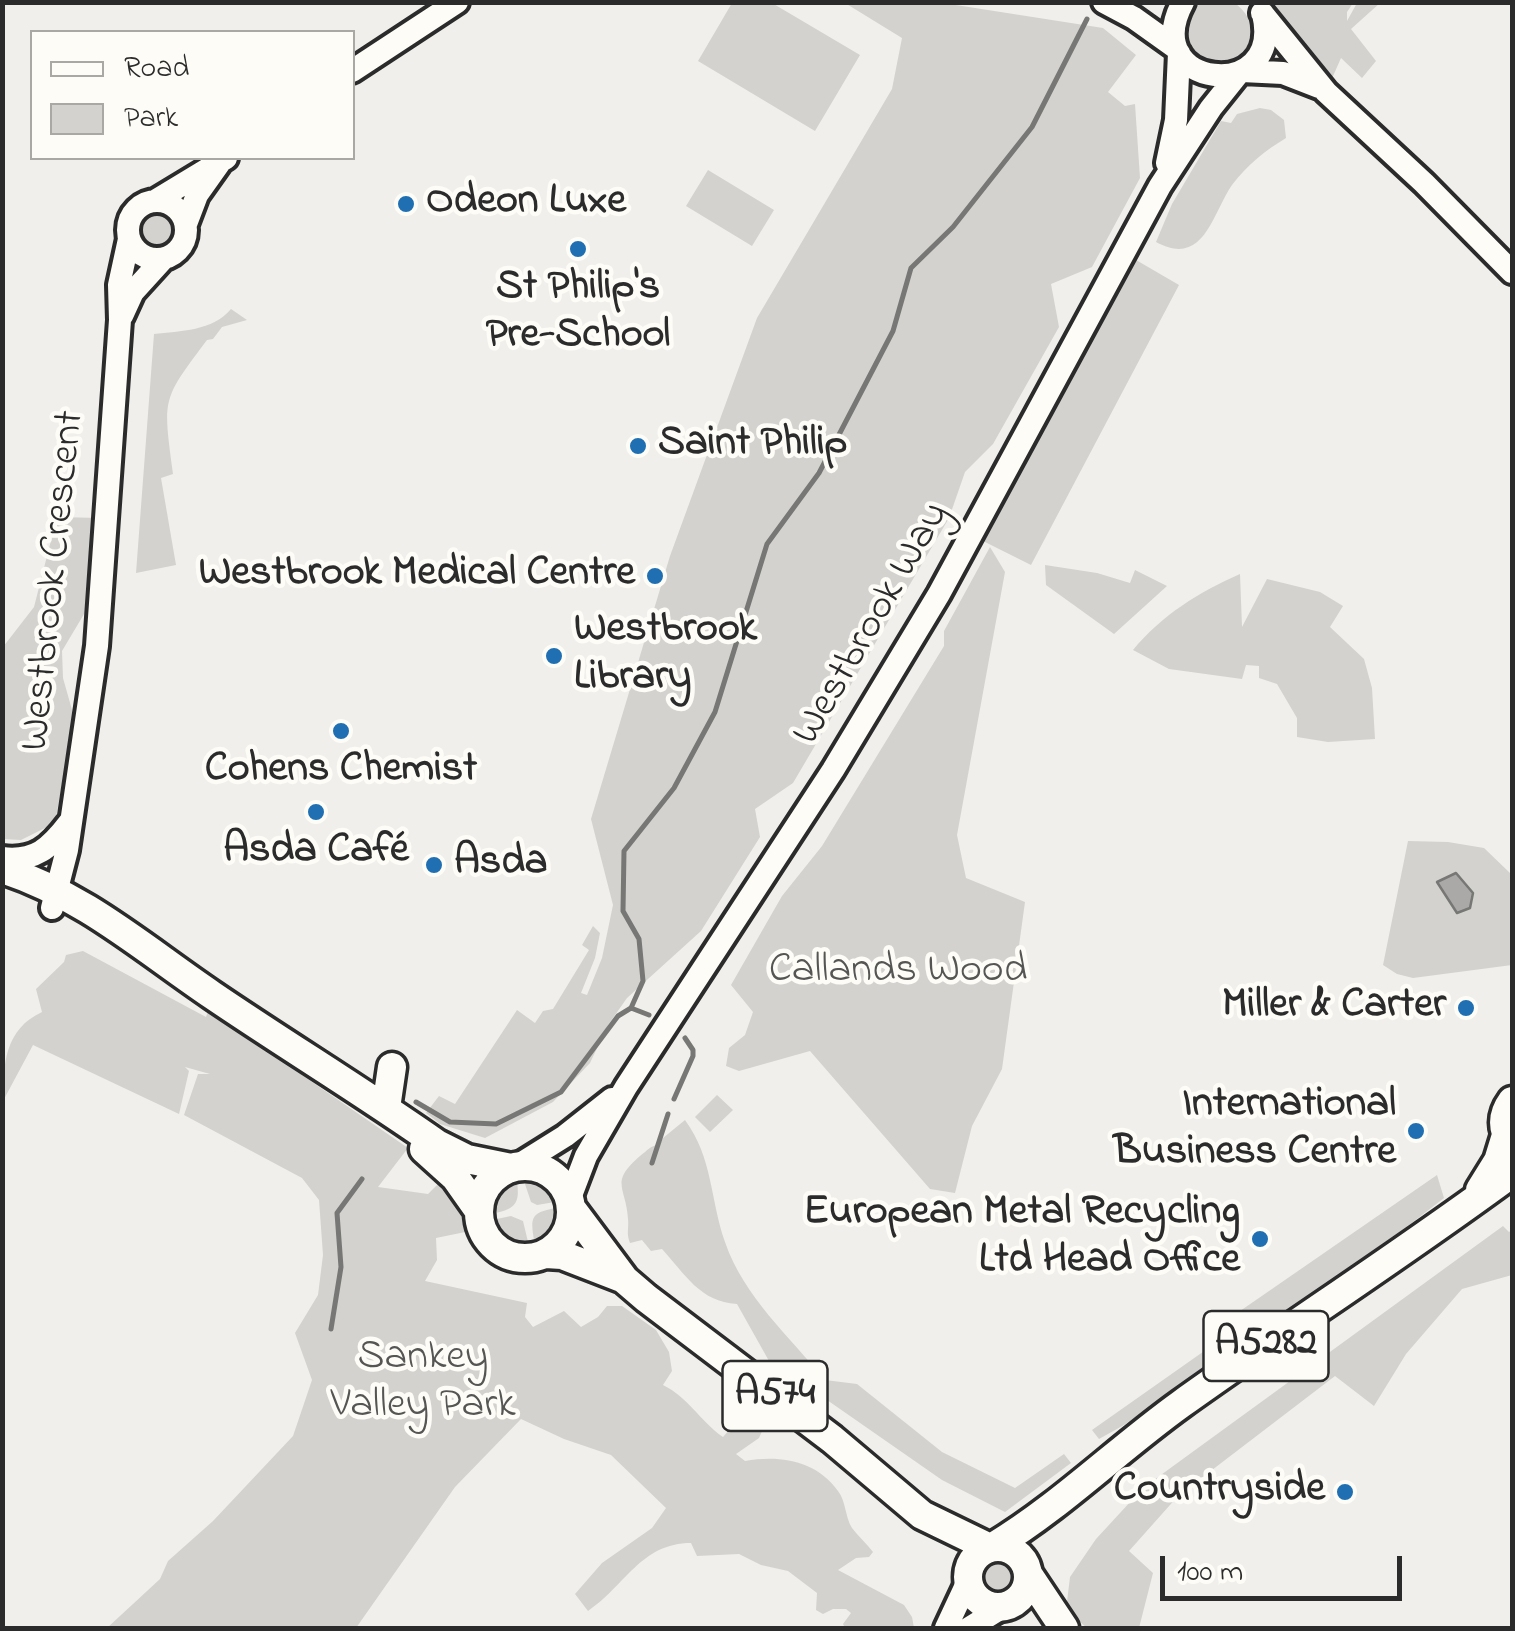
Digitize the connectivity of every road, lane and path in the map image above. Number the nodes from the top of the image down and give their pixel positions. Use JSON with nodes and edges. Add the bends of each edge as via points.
{"nodes":[{"id":1,"x":457,"y":2,"type":"edge"},
{"id":2,"x":1104,"y":2,"type":"edge"},
{"id":3,"x":1182,"y":2,"type":"edge"},
{"id":4,"x":1259,"y":6,"type":"edge"},
{"id":5,"x":1178,"y":50,"type":"junction"},
{"id":6,"x":355,"y":69,"type":"edge"},
{"id":7,"x":1240,"y":72,"type":"junction"},
{"id":8,"x":1326,"y":92,"type":"junction"},
{"id":9,"x":222,"y":160,"type":"edge"},
{"id":10,"x":223,"y":160,"type":"edge"},
{"id":11,"x":1160,"y":186,"type":"junction"},
{"id":12,"x":155,"y":201,"type":"junction"},
{"id":13,"x":186,"y":224,"type":"junction"},
{"id":14,"x":130,"y":239,"type":"junction"},
{"id":15,"x":163,"y":259,"type":"junction"},
{"id":16,"x":1512,"y":272,"type":"edge"},
{"id":17,"x":120,"y":320,"type":"junction"},
{"id":18,"x":71,"y":820,"type":"junction"},
{"id":19,"x":2,"y":858,"type":"edge"},
{"id":20,"x":2,"y":869,"type":"edge"},
{"id":21,"x":2,"y":879,"type":"edge"},
{"id":22,"x":55,"y":900,"type":"junction"},
{"id":23,"x":304,"y":1058,"type":"junction"},
{"id":24,"x":392,"y":1067,"type":"dead end"},
{"id":25,"x":626,"y":1087,"type":"junction"},
{"id":26,"x":1512,"y":1101,"type":"edge"},
{"id":27,"x":386,"y":1108,"type":"junction"},
{"id":28,"x":1509,"y":1140,"type":"edge"},
{"id":29,"x":514,"y":1167,"type":"junction"},
{"id":30,"x":1512,"y":1174,"type":"edge"},
{"id":31,"x":571,"y":1204,"type":"junction"},
{"id":32,"x":1471,"y":1204,"type":"junction"},
{"id":33,"x":479,"y":1212,"type":"junction"},
{"id":34,"x":546,"y":1254,"type":"junction"},
{"id":35,"x":625,"y":1280,"type":"junction"},
{"id":36,"x":1068,"y":1496,"type":"junction"},
{"id":37,"x":922,"y":1515,"type":"junction"},
{"id":38,"x":992,"y":1548,"type":"junction"},
{"id":39,"x":1028,"y":1572,"type":"junction"},
{"id":40,"x":968,"y":1580,"type":"junction"},
{"id":41,"x":1004,"y":1607,"type":"junction"},
{"id":42,"x":946,"y":1628,"type":"edge"},
{"id":43,"x":969,"y":1628,"type":"edge"},
{"id":44,"x":1046,"y":1628,"type":"edge"},
{"id":45,"x":1064,"y":1628,"type":"edge"}],
"edges":[{"from":1,"to":6,"type":"street"},
{"from":2,"to":5,"type":"street"},
{"from":3,"to":5,"type":"street","name":"Westbrook Way","via":[[1173,32]]},
{"from":4,"to":7,"type":"street","name":"Westbrook Way","via":[[1265,40]]},
{"from":4,"to":8,"type":"street"},
{"from":5,"to":7,"type":"street","via":[[1198,72]]},
{"from":5,"to":11,"type":"street","name":"Westbrook Way","via":[[1176,120]]},
{"from":7,"to":8,"type":"street","via":[[1294,75]]},
{"from":7,"to":11,"type":"street","name":"Westbrook Way"},
{"from":8,"to":16,"type":"street"},
{"from":9,"to":12,"type":"street"},
{"from":10,"to":13,"type":"street","via":[[197,195]]},
{"from":11,"to":25,"type":"street","name":"Westbrook Way","via":[[902,658]]},
{"from":12,"to":13,"type":"street","via":[[171,204]]},
{"from":12,"to":14,"type":"street","via":[[131,218]]},
{"from":13,"to":15,"type":"street","via":[[184,242]]},
{"from":14,"to":15,"type":"street","via":[[139,253]]},
{"from":14,"to":17,"type":"street","name":"Westbrook Crescent","via":[[119,285]]},
{"from":15,"to":17,"type":"street","name":"Westbrook Crescent","via":[[133,292]]},
{"from":17,"to":18,"type":"street","name":"Westbrook Crescent","via":[[97,646]]},
{"from":18,"to":19,"type":"street","via":[[36,856]]},
{"from":18,"to":22,"type":"street","name":"Westbrook Crescent"},
{"from":20,"to":22,"type":"main road","number":"A574"},
{"from":21,"to":22,"type":"main road","number":"A574","via":[[16,891]]},
{"from":22,"to":23,"type":"main road","number":"A574","via":[[96,911]]},
{"from":23,"to":27,"type":"main road","number":"A574"},
{"from":23,"to":33,"type":"main road","number":"A574","via":[[440,1163]]},
{"from":24,"to":27,"type":"main road"},
{"from":25,"to":29,"type":"street","name":"Westbrook Way"},
{"from":25,"to":31,"type":"street","name":"Westbrook Way","via":[[586,1156]]},
{"from":26,"to":28,"type":"main road","number":"A5282","via":[[1504,1120]]},
{"from":27,"to":29,"type":"main road","number":"A574","via":[[452,1152]]},
{"from":28,"to":32,"type":"main road","number":"A5282"},
{"from":29,"to":31,"type":"main road","number":"A574","via":[[555,1176]]},
{"from":29,"to":33,"type":"main road","via":[[488,1184]]},
{"from":30,"to":32,"type":"main road","number":"A5282"},
{"from":31,"to":34,"type":"main road","via":[[566,1235]]},
{"from":31,"to":35,"type":"main road","number":"A574"},
{"from":32,"to":36,"type":"main road","number":"A5282","via":[[1169,1413]]},
{"from":33,"to":34,"type":"main road","number":"A574","via":[[495,1248],[520,1258]]},
{"from":34,"to":35,"type":"main road","number":"A574"},
{"from":35,"to":37,"type":"main road","number":"A574"},
{"from":36,"to":38,"type":"main road","number":"A5282"},
{"from":36,"to":39,"type":"main road","number":"A5282"},
{"from":37,"to":38,"type":"main road","number":"A574"},
{"from":37,"to":40,"type":"main road","number":"A574"},
{"from":38,"to":39,"type":"main road","number":"A574","via":[[1011,1550]]},
{"from":38,"to":40,"type":"main road","via":[[974,1560]]},
{"from":39,"to":41,"type":"main road","via":[[1025,1591]]},
{"from":39,"to":45,"type":"main road","number":"A574"},
{"from":40,"to":41,"type":"main road","number":"A574","via":[[976,1598]]},
{"from":40,"to":42,"type":"street"},
{"from":41,"to":43,"type":"street"},
{"from":41,"to":44,"type":"main road","number":"A574"}]}
